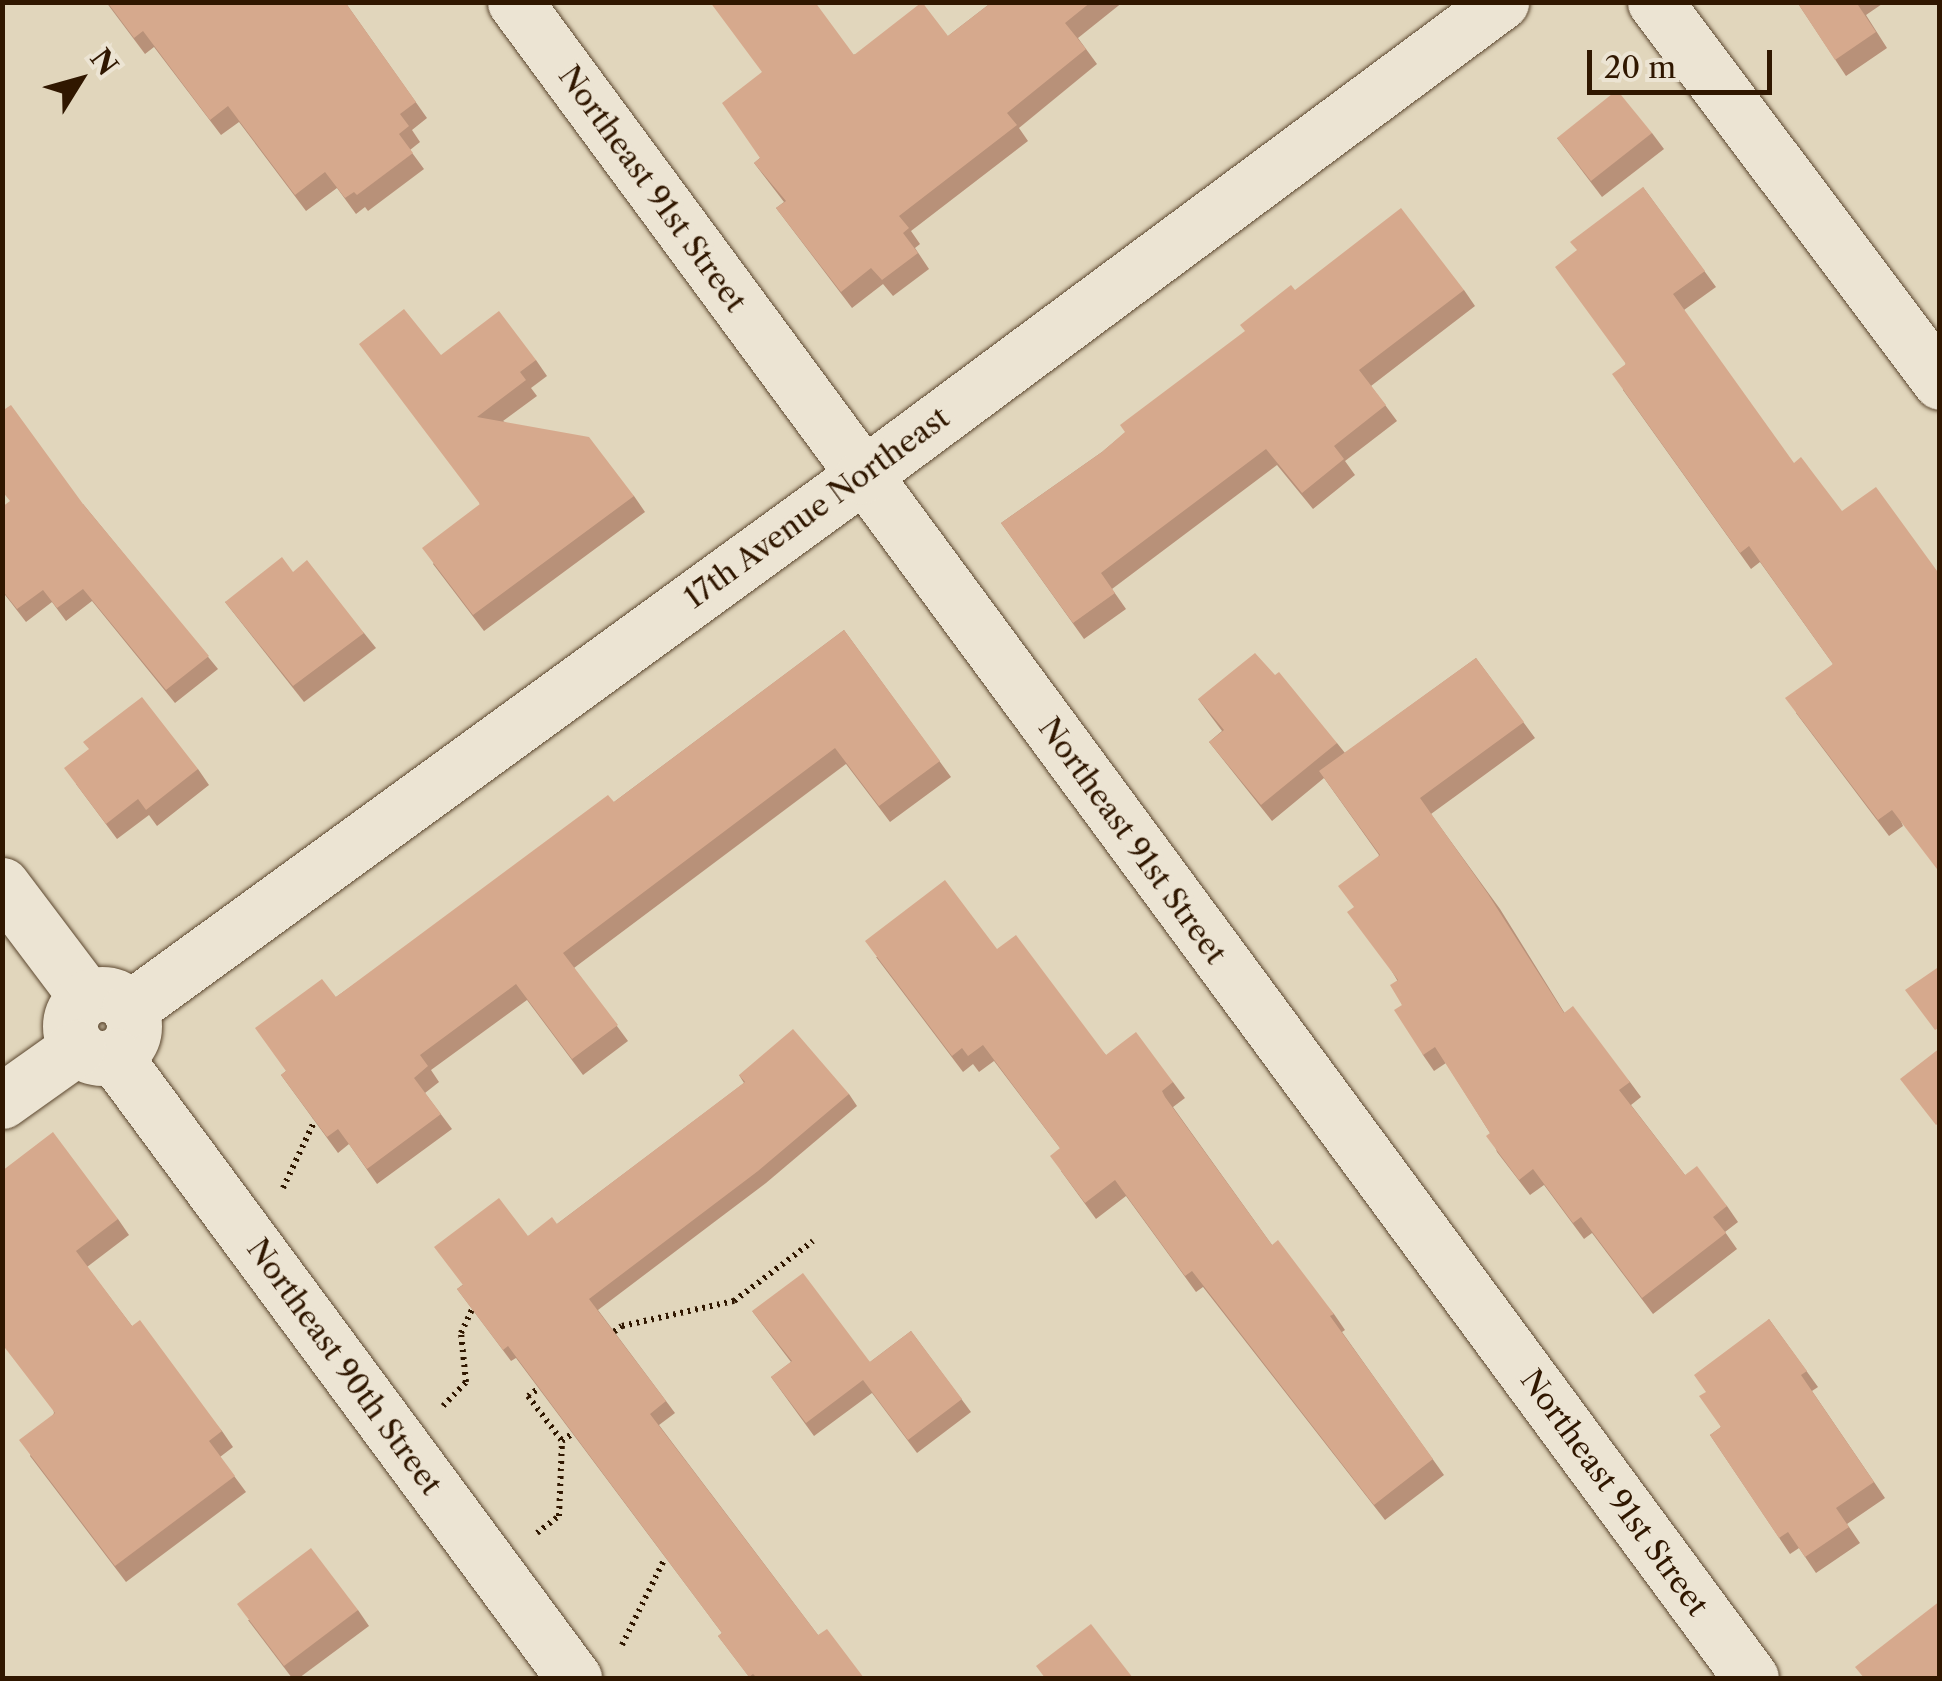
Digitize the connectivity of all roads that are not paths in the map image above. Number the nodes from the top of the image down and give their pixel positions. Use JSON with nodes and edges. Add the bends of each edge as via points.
{"nodes":[{"id":1,"x":515,"y":2,"type":"edge"},
{"id":2,"x":1501,"y":2,"type":"edge"},
{"id":3,"x":1655,"y":2,"type":"edge"},
{"id":4,"x":1940,"y":382,"type":"edge"},
{"id":5,"x":862,"y":476,"type":"junction"},
{"id":6,"x":2,"y":886,"type":"edge"},
{"id":7,"x":102,"y":1027,"type":"junction"},
{"id":8,"x":2,"y":1101,"type":"edge"},
{"id":9,"x":595,"y":1668,"type":"edge"},
{"id":10,"x":1751,"y":1678,"type":"edge"}],
"edges":[{"from":1,"to":5,"type":"street","name":"Northeast 91st Street"},
{"from":2,"to":5,"type":"street","name":"17th Avenue Northeast"},
{"from":3,"to":4,"type":"street"},
{"from":5,"to":7,"type":"street","name":"17th Avenue Northeast"},
{"from":5,"to":10,"type":"street","name":"Northeast 91st Street"},
{"from":6,"to":7,"type":"street","name":"Northeast 90th Street"},
{"from":7,"to":8,"type":"street","name":"17th Avenue Northeast"},
{"from":7,"to":9,"type":"street","name":"Northeast 90th Street"}]}
